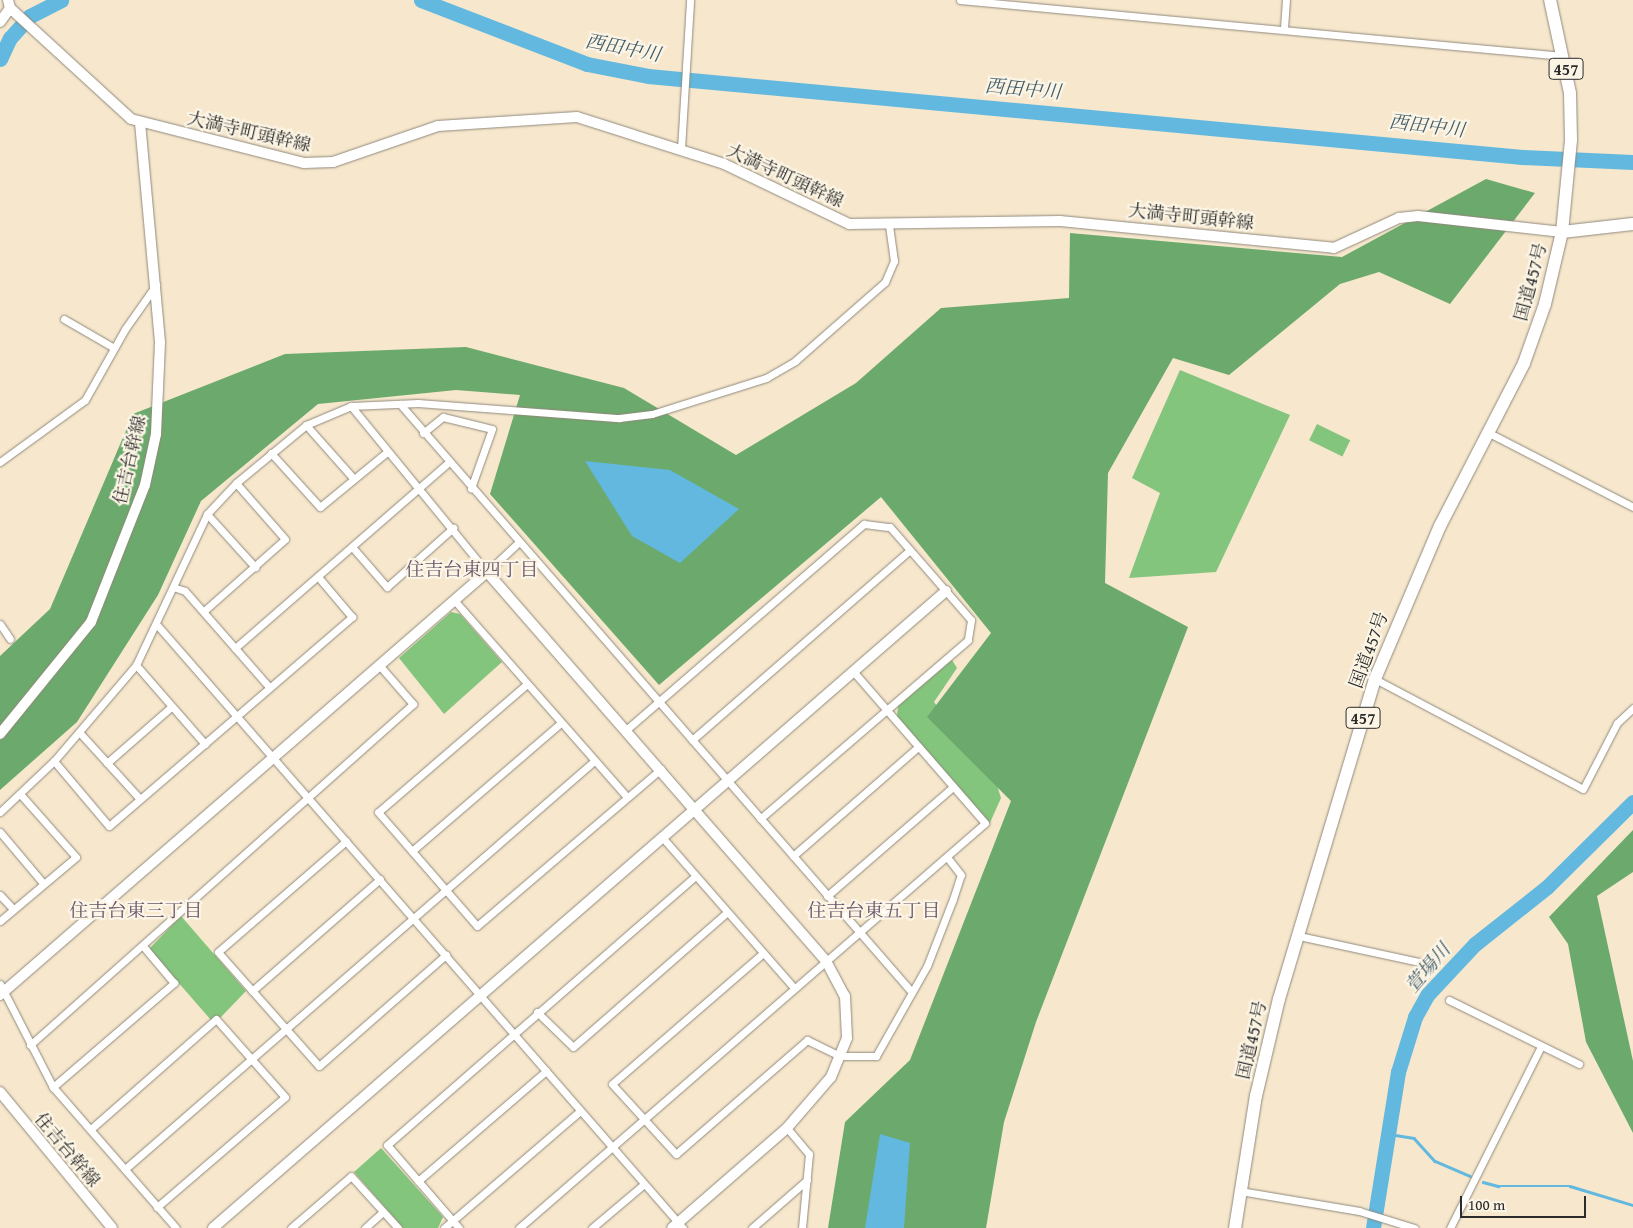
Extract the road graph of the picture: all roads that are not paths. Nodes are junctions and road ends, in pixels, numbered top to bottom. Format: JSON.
{"nodes":[{"id":1,"x":690,"y":0,"type":"edge"},
{"id":2,"x":960,"y":0,"type":"edge"},
{"id":3,"x":1286,"y":0,"type":"edge"},
{"id":4,"x":1550,"y":0,"type":"edge"},
{"id":5,"x":976,"y":1,"type":"edge"},
{"id":6,"x":11,"y":7,"type":"edge"},
{"id":7,"x":0,"y":22,"type":"edge"},
{"id":8,"x":1284,"y":28,"type":"junction"},
{"id":9,"x":1564,"y":56,"type":"junction"},
{"id":10,"x":140,"y":122,"type":"junction"},
{"id":11,"x":681,"y":150,"type":"junction"},
{"id":12,"x":1633,"y":224,"type":"edge"},
{"id":13,"x":889,"y":225,"type":"junction"},
{"id":14,"x":1562,"y":232,"type":"junction"},
{"id":15,"x":158,"y":282,"type":"junction"},
{"id":16,"x":64,"y":319,"type":"dead end"},
{"id":17,"x":114,"y":348,"type":"junction"},
{"id":18,"x":400,"y":404,"type":"junction"},
{"id":19,"x":351,"y":406,"type":"junction"},
{"id":20,"x":306,"y":425,"type":"junction"},
{"id":21,"x":423,"y":433,"type":"junction"},
{"id":22,"x":1489,"y":433,"type":"junction"},
{"id":23,"x":387,"y":452,"type":"junction"},
{"id":24,"x":271,"y":453,"type":"junction"},
{"id":25,"x":0,"y":462,"type":"edge"},
{"id":26,"x":449,"y":462,"type":"junction"},
{"id":27,"x":354,"y":479,"type":"junction"},
{"id":28,"x":236,"y":483,"type":"junction"},
{"id":29,"x":471,"y":488,"type":"junction"},
{"id":30,"x":421,"y":490,"type":"junction"},
{"id":31,"x":1633,"y":507,"type":"edge"},
{"id":32,"x":207,"y":514,"type":"junction"},
{"id":33,"x":453,"y":528,"type":"junction"},
{"id":34,"x":519,"y":542,"type":"junction"},
{"id":35,"x":352,"y":548,"type":"junction"},
{"id":36,"x":910,"y":550,"type":"junction"},
{"id":37,"x":255,"y":567,"type":"junction"},
{"id":38,"x":487,"y":572,"type":"junction"},
{"id":39,"x":319,"y":578,"type":"junction"},
{"id":40,"x":176,"y":588,"type":"junction"},
{"id":41,"x":946,"y":591,"type":"junction"},
{"id":42,"x":454,"y":600,"type":"junction"},
{"id":43,"x":204,"y":611,"type":"junction"},
{"id":44,"x":0,"y":624,"type":"edge"},
{"id":45,"x":158,"y":626,"type":"junction"},
{"id":46,"x":10,"y":639,"type":"dead end"},
{"id":47,"x":235,"y":648,"type":"junction"},
{"id":48,"x":136,"y":664,"type":"junction"},
{"id":49,"x":380,"y":666,"type":"junction"},
{"id":50,"x":853,"y":671,"type":"junction"},
{"id":51,"x":1375,"y":679,"type":"junction"},
{"id":52,"x":527,"y":684,"type":"junction"},
{"id":53,"x":269,"y":687,"type":"junction"},
{"id":54,"x":659,"y":703,"type":"junction"},
{"id":55,"x":172,"y":706,"type":"junction"},
{"id":56,"x":1633,"y":708,"type":"edge"},
{"id":57,"x":887,"y":709,"type":"junction"},
{"id":58,"x":237,"y":716,"type":"junction"},
{"id":59,"x":561,"y":722,"type":"junction"},
{"id":60,"x":626,"y":730,"type":"junction"},
{"id":61,"x":80,"y":733,"type":"junction"},
{"id":62,"x":0,"y":734,"type":"edge"},
{"id":63,"x":692,"y":740,"type":"junction"},
{"id":64,"x":206,"y":744,"type":"junction"},
{"id":65,"x":918,"y":747,"type":"junction"},
{"id":66,"x":274,"y":759,"type":"junction"},
{"id":67,"x":54,"y":761,"type":"junction"},
{"id":68,"x":594,"y":761,"type":"junction"},
{"id":69,"x":107,"y":763,"type":"junction"},
{"id":70,"x":660,"y":769,"type":"junction"},
{"id":71,"x":727,"y":781,"type":"junction"},
{"id":72,"x":953,"y":787,"type":"junction"},
{"id":73,"x":20,"y":794,"type":"junction"},
{"id":74,"x":626,"y":797,"type":"junction"},
{"id":75,"x":309,"y":798,"type":"junction"},
{"id":76,"x":140,"y":799,"type":"junction"},
{"id":77,"x":695,"y":810,"type":"junction"},
{"id":78,"x":0,"y":812,"type":"edge"},
{"id":79,"x":760,"y":819,"type":"junction"},
{"id":80,"x":0,"y":832,"type":"edge"},
{"id":81,"x":662,"y":838,"type":"junction"},
{"id":82,"x":346,"y":841,"type":"junction"},
{"id":83,"x":412,"y":851,"type":"junction"},
{"id":84,"x":792,"y":856,"type":"junction"},
{"id":85,"x":947,"y":857,"type":"junction"},
{"id":86,"x":694,"y":877,"type":"junction"},
{"id":87,"x":380,"y":879,"type":"junction"},
{"id":88,"x":43,"y":883,"type":"junction"},
{"id":89,"x":445,"y":889,"type":"junction"},
{"id":90,"x":0,"y":895,"type":"edge"},
{"id":91,"x":826,"y":896,"type":"junction"},
{"id":92,"x":13,"y":910,"type":"junction"},
{"id":93,"x":726,"y":913,"type":"junction"},
{"id":94,"x":412,"y":916,"type":"junction"},
{"id":95,"x":0,"y":921,"type":"edge"},
{"id":96,"x":859,"y":934,"type":"junction"},
{"id":97,"x":1299,"y":936,"type":"junction"},
{"id":98,"x":143,"y":946,"type":"junction"},
{"id":99,"x":762,"y":954,"type":"junction"},
{"id":100,"x":446,"y":955,"type":"junction"},
{"id":101,"x":826,"y":961,"type":"junction"},
{"id":102,"x":1429,"y":964,"type":"dead end"},
{"id":103,"x":794,"y":988,"type":"junction"},
{"id":104,"x":2,"y":990,"type":"edge"},
{"id":105,"x":910,"y":990,"type":"junction"},
{"id":106,"x":252,"y":991,"type":"junction"},
{"id":107,"x":480,"y":995,"type":"junction"},
{"id":108,"x":1449,"y":1000,"type":"dead end"},
{"id":109,"x":537,"y":1012,"type":"junction"},
{"id":110,"x":286,"y":1028,"type":"junction"},
{"id":111,"x":513,"y":1034,"type":"junction"},
{"id":112,"x":30,"y":1045,"type":"junction"},
{"id":113,"x":1541,"y":1046,"type":"junction"},
{"id":114,"x":840,"y":1056,"type":"junction"},
{"id":115,"x":252,"y":1058,"type":"junction"},
{"id":116,"x":1579,"y":1064,"type":"dead end"},
{"id":117,"x":546,"y":1071,"type":"junction"},
{"id":118,"x":53,"y":1087,"type":"junction"},
{"id":119,"x":0,"y":1092,"type":"edge"},
{"id":120,"x":3,"y":1104,"type":"edge"},
{"id":121,"x":580,"y":1111,"type":"junction"},
{"id":122,"x":644,"y":1120,"type":"junction"},
{"id":123,"x":92,"y":1128,"type":"junction"},
{"id":124,"x":787,"y":1128,"type":"junction"},
{"id":125,"x":612,"y":1148,"type":"junction"},
{"id":126,"x":125,"y":1169,"type":"junction"},
{"id":127,"x":418,"y":1180,"type":"junction"},
{"id":128,"x":807,"y":1180,"type":"junction"},
{"id":129,"x":644,"y":1184,"type":"junction"},
{"id":130,"x":1240,"y":1192,"type":"junction"},
{"id":131,"x":157,"y":1207,"type":"junction"},
{"id":132,"x":383,"y":1212,"type":"junction"},
{"id":133,"x":452,"y":1220,"type":"junction"},
{"id":134,"x":109,"y":1224,"type":"edge"},
{"id":135,"x":678,"y":1226,"type":"edge"},
{"id":136,"x":97,"y":1228,"type":"edge"},
{"id":137,"x":176,"y":1228,"type":"edge"},
{"id":138,"x":214,"y":1228,"type":"edge"},
{"id":139,"x":292,"y":1228,"type":"edge"},
{"id":140,"x":365,"y":1228,"type":"edge"},
{"id":141,"x":398,"y":1228,"type":"edge"},
{"id":142,"x":444,"y":1228,"type":"edge"},
{"id":143,"x":459,"y":1228,"type":"edge"},
{"id":144,"x":519,"y":1228,"type":"edge"},
{"id":145,"x":592,"y":1228,"type":"edge"},
{"id":146,"x":752,"y":1228,"type":"edge"},
{"id":147,"x":802,"y":1228,"type":"edge"},
{"id":148,"x":1235,"y":1228,"type":"edge"},
{"id":149,"x":1414,"y":1228,"type":"edge"},
{"id":150,"x":1450,"y":1228,"type":"edge"}],
"edges":[{"from":1,"to":11,"type":"street"},
{"from":2,"to":5,"type":"street"},
{"from":3,"to":8,"type":"street"},
{"from":4,"to":9,"type":"highway","number":"457"},
{"from":5,"to":8,"type":"street"},
{"from":6,"to":7,"type":"street"},
{"from":6,"to":10,"type":"street","name":"大満寺町頭幹線"},
{"from":8,"to":9,"type":"street"},
{"from":9,"to":14,"type":"highway","number":"457"},
{"from":10,"to":11,"type":"street","name":"大満寺町頭幹線"},
{"from":10,"to":15,"type":"street","name":"住吉台幹線"},
{"from":11,"to":13,"type":"street","name":"大満寺町頭幹線"},
{"from":12,"to":14,"type":"highway","name":"国道457号"},
{"from":13,"to":14,"type":"street","name":"大満寺町頭幹線"},
{"from":13,"to":18,"type":"street"},
{"from":14,"to":22,"type":"highway","name":"国道457号","number":"457"},
{"from":15,"to":17,"type":"street"},
{"from":15,"to":62,"type":"street","name":"住吉台幹線"},
{"from":16,"to":17,"type":"street"},
{"from":17,"to":25,"type":"street"},
{"from":18,"to":19,"type":"street"},
{"from":18,"to":21,"type":"street"},
{"from":19,"to":20,"type":"street"},
{"from":19,"to":23,"type":"street"},
{"from":20,"to":24,"type":"street"},
{"from":20,"to":27,"type":"street"},
{"from":21,"to":26,"type":"street"},
{"from":21,"to":29,"type":"street"},
{"from":22,"to":31,"type":"street"},
{"from":22,"to":51,"type":"highway","name":"国道457号","number":"457"},
{"from":23,"to":27,"type":"street"},
{"from":23,"to":30,"type":"street"},
{"from":24,"to":27,"type":"street"},
{"from":24,"to":28,"type":"street"},
{"from":26,"to":29,"type":"street"},
{"from":26,"to":30,"type":"street"},
{"from":28,"to":32,"type":"street"},
{"from":28,"to":37,"type":"street"},
{"from":29,"to":34,"type":"street"},
{"from":30,"to":33,"type":"street"},
{"from":30,"to":35,"type":"street"},
{"from":32,"to":37,"type":"street"},
{"from":32,"to":40,"type":"street"},
{"from":33,"to":35,"type":"street"},
{"from":33,"to":38,"type":"street"},
{"from":34,"to":38,"type":"street"},
{"from":34,"to":54,"type":"street"},
{"from":35,"to":39,"type":"street"},
{"from":36,"to":41,"type":"street"},
{"from":36,"to":54,"type":"street"},
{"from":36,"to":63,"type":"street"},
{"from":37,"to":43,"type":"street"},
{"from":38,"to":42,"type":"street"},
{"from":38,"to":60,"type":"street"},
{"from":39,"to":47,"type":"street"},
{"from":39,"to":53,"type":"street"},
{"from":40,"to":43,"type":"street"},
{"from":40,"to":45,"type":"street"},
{"from":41,"to":50,"type":"street"},
{"from":41,"to":57,"type":"street"},
{"from":42,"to":49,"type":"street"},
{"from":42,"to":52,"type":"street"},
{"from":43,"to":47,"type":"street"},
{"from":44,"to":46,"type":"street"},
{"from":45,"to":48,"type":"street"},
{"from":45,"to":58,"type":"street"},
{"from":47,"to":53,"type":"street"},
{"from":48,"to":55,"type":"street"},
{"from":48,"to":61,"type":"street"},
{"from":49,"to":66,"type":"street"},
{"from":49,"to":75,"type":"street"},
{"from":50,"to":57,"type":"street"},
{"from":50,"to":71,"type":"street"},
{"from":51,"to":56,"type":"street"},
{"from":51,"to":97,"type":"highway","name":"国道457号","number":"457"},
{"from":52,"to":59,"type":"street"},
{"from":52,"to":83,"type":"street"},
{"from":53,"to":58,"type":"street"},
{"from":54,"to":60,"type":"street"},
{"from":54,"to":63,"type":"street"},
{"from":55,"to":64,"type":"street"},
{"from":55,"to":69,"type":"street"},
{"from":57,"to":65,"type":"street"},
{"from":57,"to":79,"type":"street"},
{"from":58,"to":64,"type":"street"},
{"from":58,"to":66,"type":"street"},
{"from":59,"to":68,"type":"street"},
{"from":59,"to":83,"type":"street"},
{"from":60,"to":70,"type":"street"},
{"from":61,"to":67,"type":"street"},
{"from":61,"to":69,"type":"street"},
{"from":63,"to":71,"type":"street"},
{"from":64,"to":76,"type":"street"},
{"from":65,"to":72,"type":"street"},
{"from":65,"to":84,"type":"street"},
{"from":66,"to":75,"type":"street"},
{"from":66,"to":104,"type":"street"},
{"from":67,"to":73,"type":"street"},
{"from":67,"to":76,"type":"street"},
{"from":68,"to":74,"type":"street"},
{"from":68,"to":89,"type":"street"},
{"from":69,"to":76,"type":"street"},
{"from":70,"to":74,"type":"street"},
{"from":70,"to":77,"type":"street"},
{"from":71,"to":77,"type":"street"},
{"from":71,"to":79,"type":"street"},
{"from":72,"to":85,"type":"street"},
{"from":72,"to":91,"type":"street"},
{"from":73,"to":78,"type":"street"},
{"from":73,"to":88,"type":"street"},
{"from":74,"to":89,"type":"street"},
{"from":75,"to":82,"type":"street"},
{"from":75,"to":98,"type":"street"},
{"from":77,"to":81,"type":"street"},
{"from":77,"to":101,"type":"street"},
{"from":79,"to":84,"type":"street"},
{"from":80,"to":88,"type":"street"},
{"from":81,"to":86,"type":"street"},
{"from":81,"to":107,"type":"street"},
{"from":82,"to":87,"type":"street"},
{"from":82,"to":106,"type":"street"},
{"from":83,"to":89,"type":"street"},
{"from":84,"to":91,"type":"street"},
{"from":85,"to":96,"type":"street"},
{"from":85,"to":105,"type":"street"},
{"from":86,"to":93,"type":"street"},
{"from":86,"to":109,"type":"street"},
{"from":87,"to":94,"type":"street"},
{"from":87,"to":106,"type":"street"},
{"from":88,"to":92,"type":"street"},
{"from":89,"to":94,"type":"street"},
{"from":90,"to":92,"type":"street"},
{"from":91,"to":96,"type":"street"},
{"from":92,"to":95,"type":"street"},
{"from":93,"to":99,"type":"street"},
{"from":93,"to":109,"type":"street"},
{"from":94,"to":100,"type":"street"},
{"from":94,"to":110,"type":"street"},
{"from":96,"to":101,"type":"street"},
{"from":96,"to":105,"type":"street"},
{"from":97,"to":102,"type":"street"},
{"from":97,"to":130,"type":"highway","name":"国道457号","number":"457"},
{"from":98,"to":112,"type":"street"},
{"from":98,"to":118,"type":"street"},
{"from":99,"to":103,"type":"street"},
{"from":99,"to":122,"type":"street"},
{"from":100,"to":107,"type":"street"},
{"from":100,"to":110,"type":"street"},
{"from":101,"to":103,"type":"street"},
{"from":101,"to":114,"type":"street"},
{"from":103,"to":122,"type":"street"},
{"from":104,"to":112,"type":"street"},
{"from":105,"to":114,"type":"street"},
{"from":106,"to":110,"type":"street"},
{"from":107,"to":111,"type":"street"},
{"from":107,"to":138,"type":"street"},
{"from":108,"to":113,"type":"street"},
{"from":109,"to":111,"type":"street"},
{"from":110,"to":115,"type":"street"},
{"from":111,"to":117,"type":"street"},
{"from":111,"to":127,"type":"street"},
{"from":112,"to":118,"type":"street"},
{"from":113,"to":116,"type":"street"},
{"from":113,"to":150,"type":"street"},
{"from":114,"to":122,"type":"street"},
{"from":114,"to":124,"type":"street"},
{"from":115,"to":123,"type":"street"},
{"from":115,"to":126,"type":"street"},
{"from":115,"to":131,"type":"street"},
{"from":117,"to":121,"type":"street"},
{"from":117,"to":127,"type":"street"},
{"from":118,"to":123,"type":"street"},
{"from":119,"to":120,"type":"street","name":"住吉台幹線"},
{"from":120,"to":134,"type":"street","name":"住吉台幹線"},
{"from":121,"to":125,"type":"street"},
{"from":121,"to":133,"type":"street"},
{"from":122,"to":125,"type":"street"},
{"from":123,"to":126,"type":"street"},
{"from":124,"to":128,"type":"street"},
{"from":124,"to":135,"type":"street"},
{"from":125,"to":129,"type":"street"},
{"from":125,"to":144,"type":"street"},
{"from":126,"to":131,"type":"street"},
{"from":127,"to":133,"type":"street"},
{"from":128,"to":146,"type":"street"},
{"from":128,"to":147,"type":"street"},
{"from":129,"to":135,"type":"street"},
{"from":129,"to":145,"type":"street"},
{"from":130,"to":148,"type":"highway","name":"国道457号","number":"457"},
{"from":130,"to":149,"type":"street"},
{"from":131,"to":137,"type":"street"},
{"from":132,"to":139,"type":"street"},
{"from":132,"to":140,"type":"street"},
{"from":132,"to":141,"type":"street"},
{"from":133,"to":142,"type":"street"},
{"from":133,"to":143,"type":"street"},
{"from":134,"to":136,"type":"street"}]}
